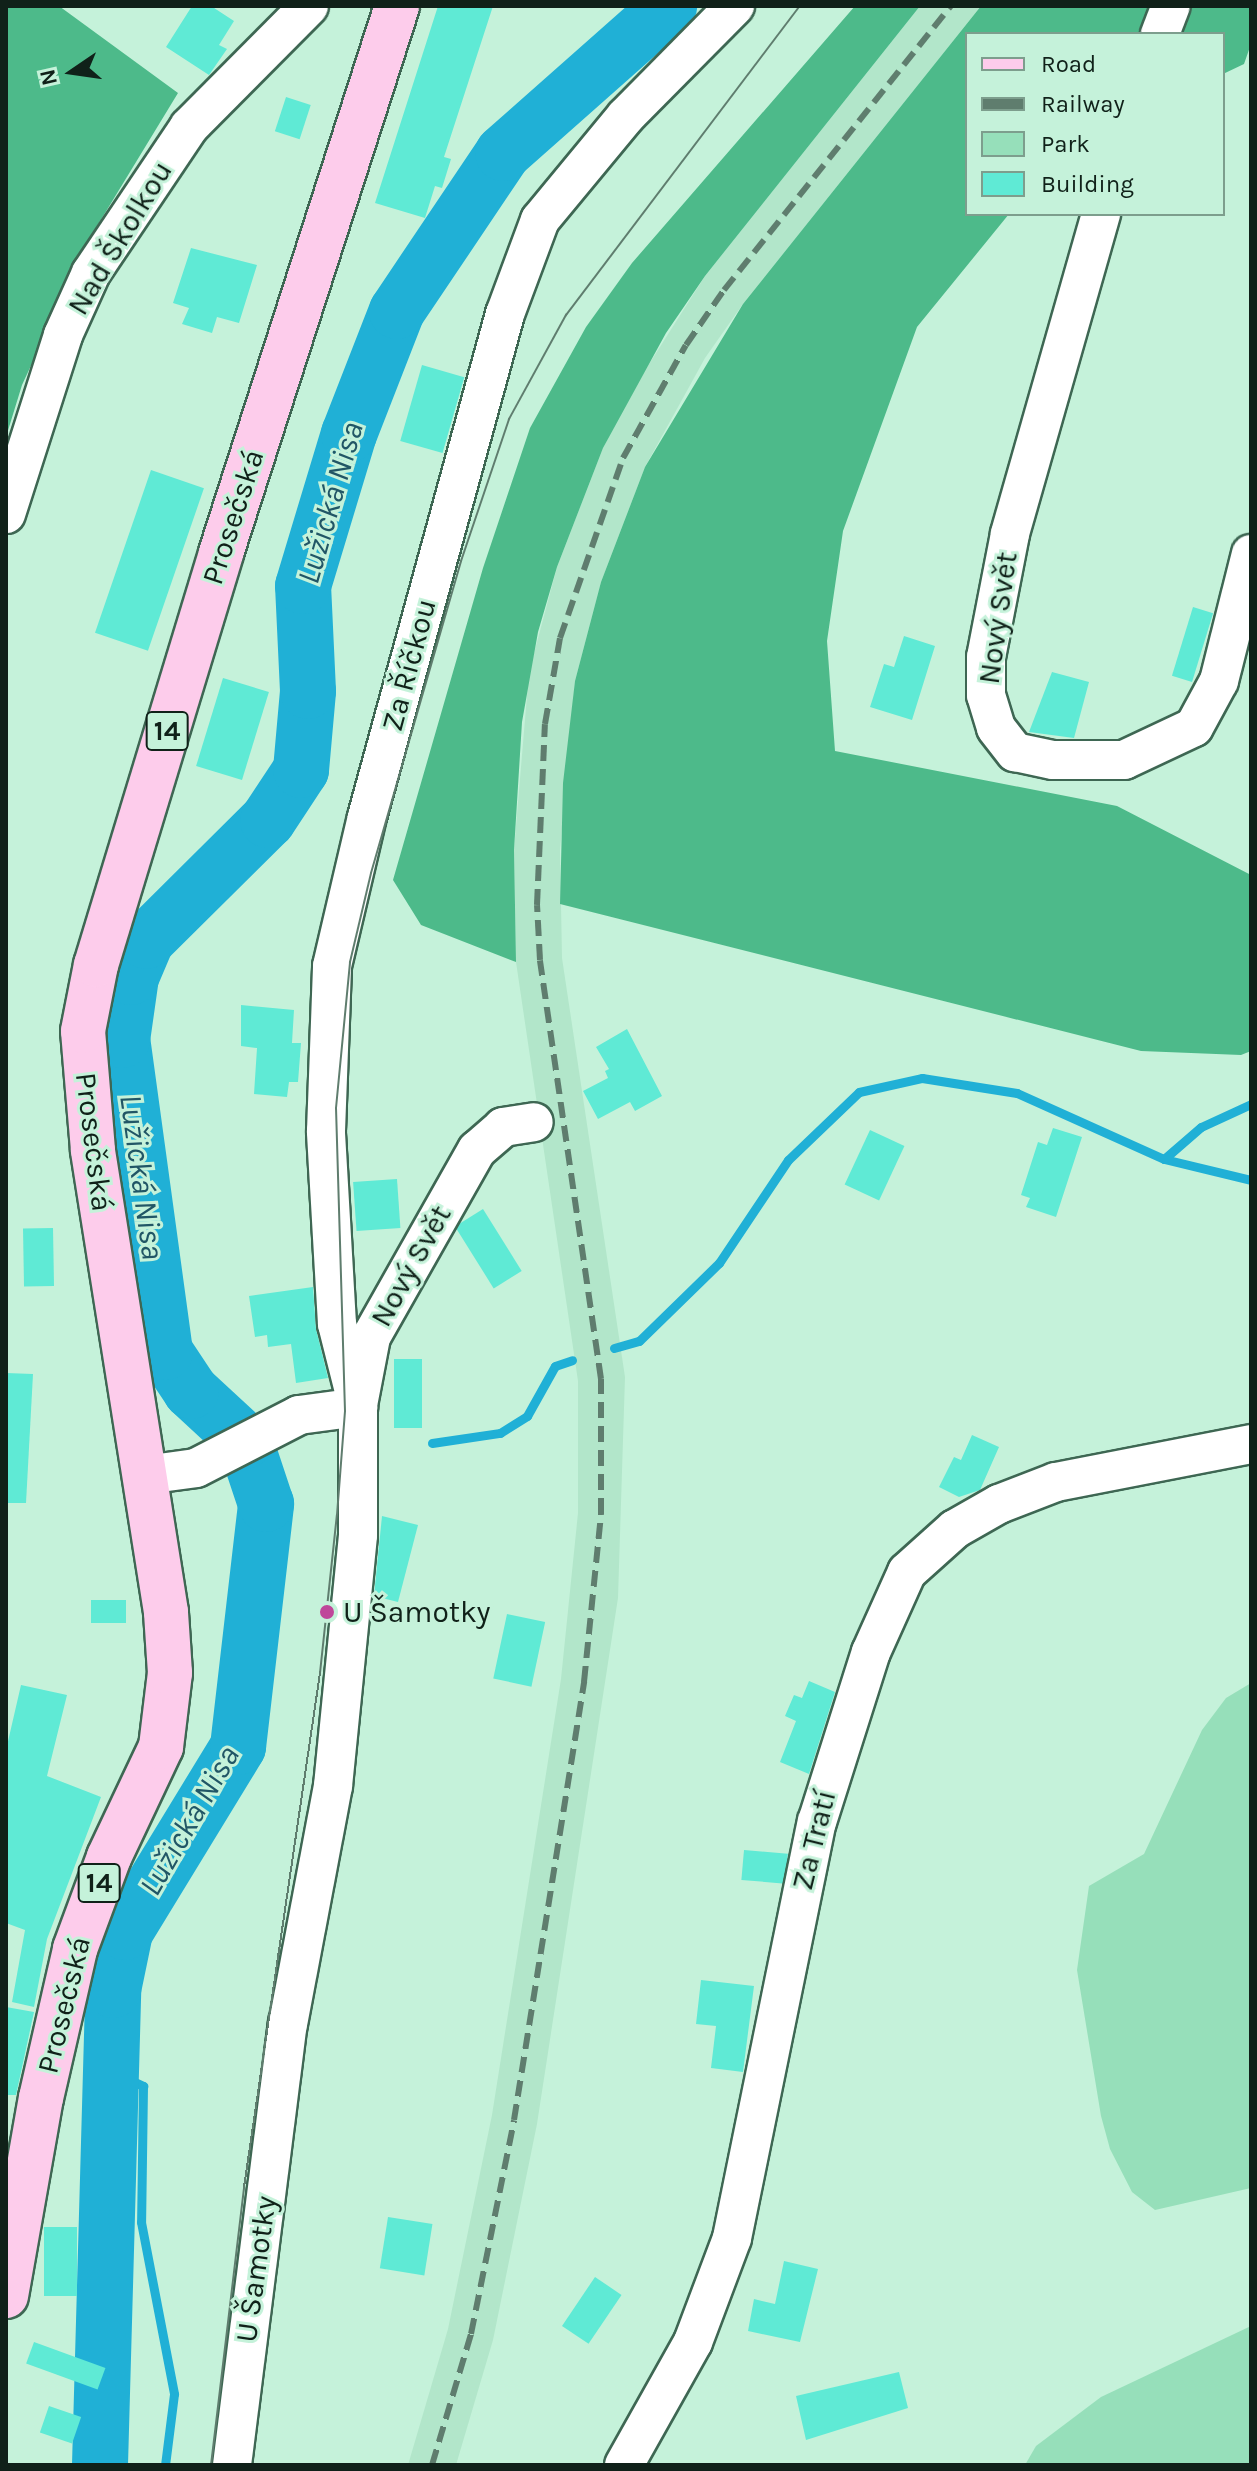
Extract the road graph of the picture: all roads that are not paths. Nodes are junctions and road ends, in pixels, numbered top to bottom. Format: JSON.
{"nodes":[{"id":1,"x":309,"y":6,"type":"edge"},
{"id":2,"x":397,"y":6,"type":"edge"},
{"id":3,"x":735,"y":6,"type":"edge"},
{"id":4,"x":1171,"y":6,"type":"edge"},
{"id":5,"x":1161,"y":32,"type":"edge"},
{"id":6,"x":1100,"y":216,"type":"edge"},
{"id":7,"x":6,"y":514,"type":"edge"},
{"id":8,"x":1251,"y":554,"type":"edge"},
{"id":9,"x":534,"y":1122,"type":"dead end"},
{"id":10,"x":358,"y":1407,"type":"junction"},
{"id":11,"x":1251,"y":1444,"type":"edge"},
{"id":12,"x":145,"y":1475,"type":"junction"},
{"id":13,"x":6,"y":2296,"type":"edge"},
{"id":14,"x":232,"y":2465,"type":"edge"},
{"id":15,"x":624,"y":2465,"type":"edge"}],
"edges":[{"from":1,"to":7,"type":"street","name":"Nad Školkou"},
{"from":2,"to":12,"type":"main road","name":"Prosečská","number":"14"},
{"from":3,"to":10,"type":"street","name":"Za Říčkou"},
{"from":4,"to":5,"type":"street"},
{"from":6,"to":8,"type":"street","name":"Nový Svět"},
{"from":9,"to":10,"type":"street","name":"Nový Svět"},
{"from":10,"to":12,"type":"street"},
{"from":10,"to":14,"type":"street","name":"U Šamotky"},
{"from":11,"to":15,"type":"street","name":"Za Tratí"},
{"from":12,"to":13,"type":"main road","name":"Prosečská","number":"14"}]}
